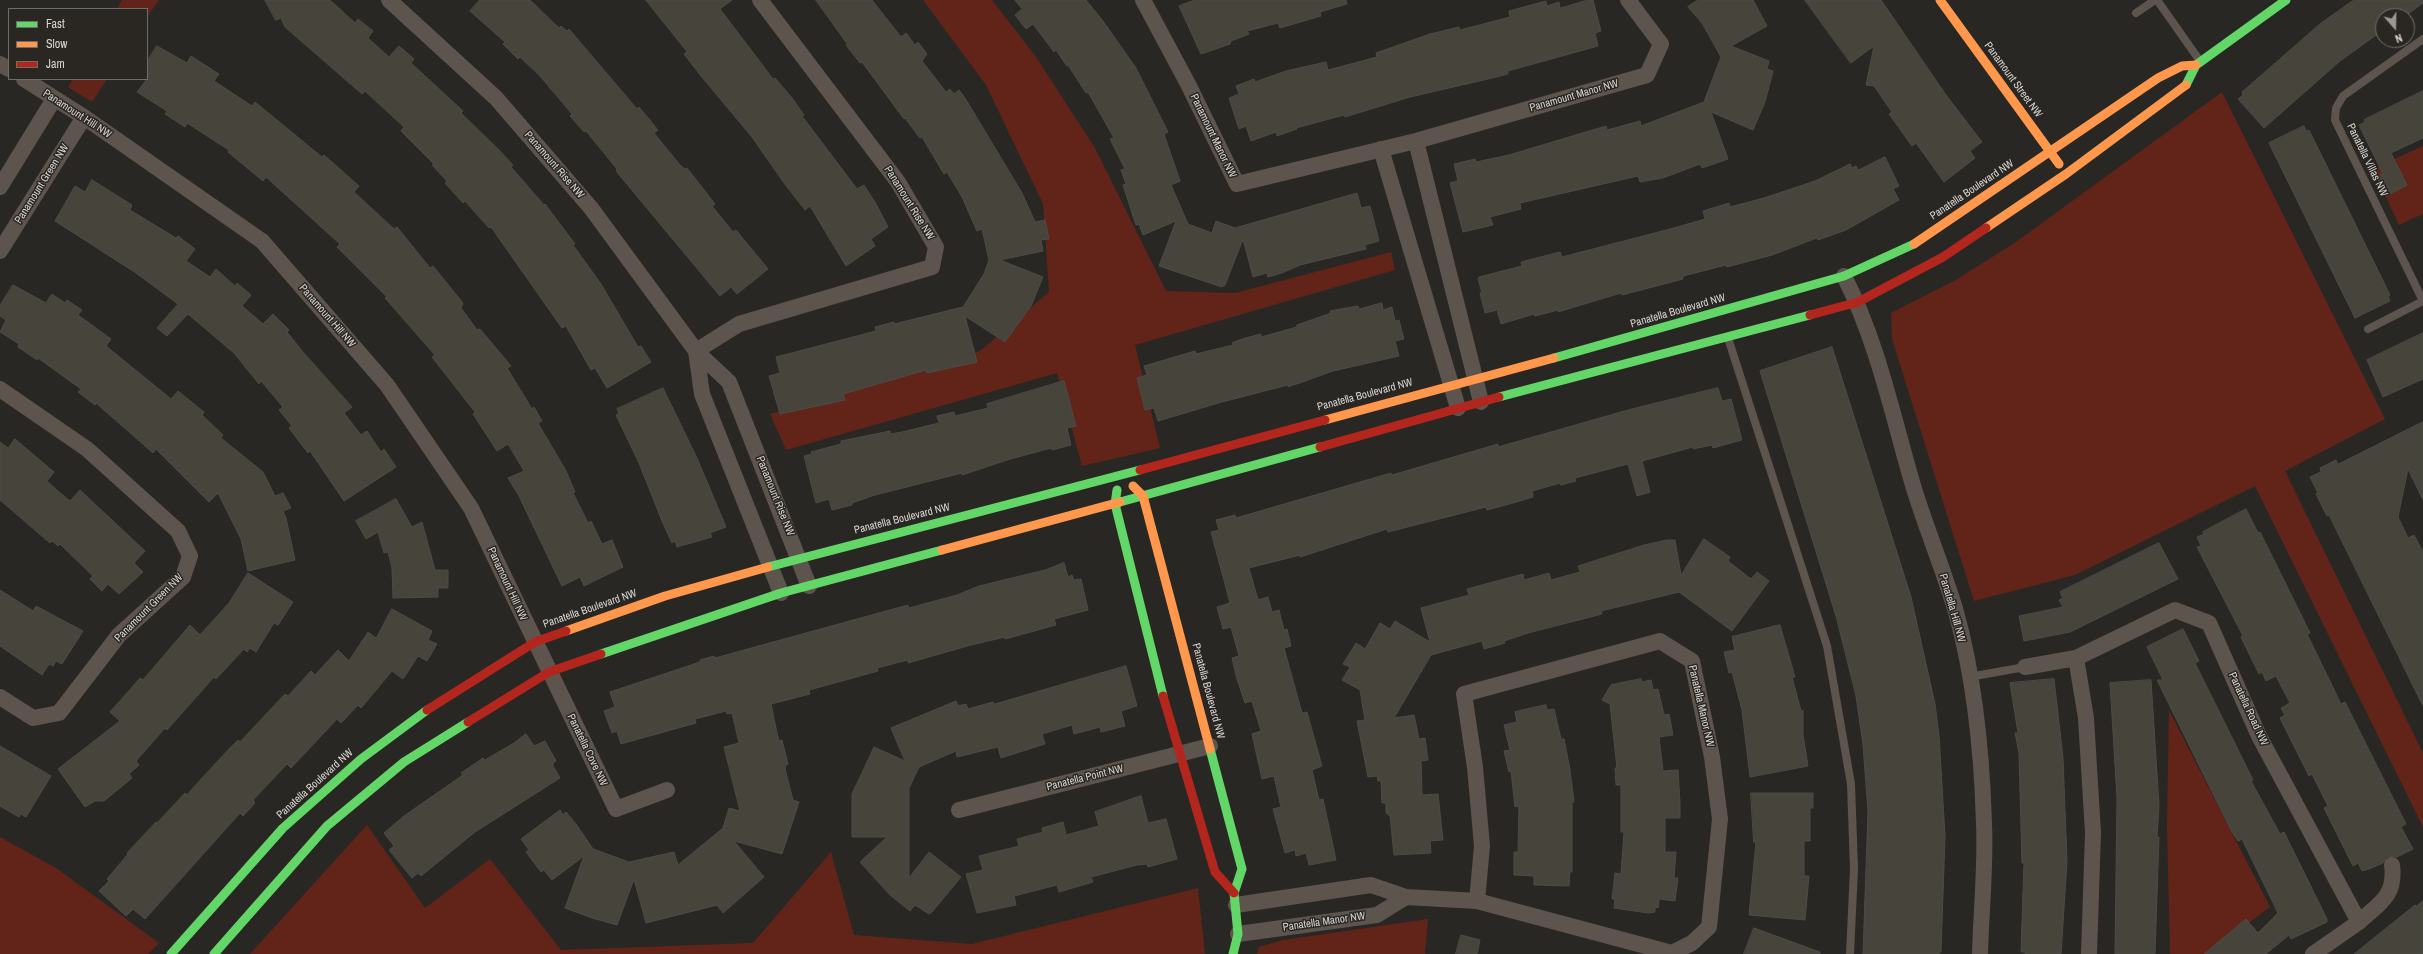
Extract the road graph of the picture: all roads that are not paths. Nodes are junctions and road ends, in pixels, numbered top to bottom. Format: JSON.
{"nodes":[{"id":1,"x":389,"y":0,"type":"edge"},
{"id":2,"x":760,"y":0,"type":"edge"},
{"id":3,"x":1143,"y":0,"type":"edge"},
{"id":4,"x":1628,"y":0,"type":"edge"},
{"id":5,"x":1940,"y":0,"type":"edge"},
{"id":6,"x":2156,"y":0,"type":"edge"},
{"id":7,"x":2286,"y":0,"type":"edge"},
{"id":8,"x":2136,"y":12,"type":"dead end"},
{"id":9,"x":2423,"y":39,"type":"edge"},
{"id":10,"x":2198,"y":63,"type":"junction"},
{"id":11,"x":26,"y":80,"type":"edge"},
{"id":12,"x":54,"y":99,"type":"junction"},
{"id":13,"x":84,"y":117,"type":"junction"},
{"id":14,"x":1416,"y":141,"type":"junction"},
{"id":15,"x":1381,"y":149,"type":"junction"},
{"id":16,"x":2050,"y":152,"type":"junction"},
{"id":17,"x":2066,"y":174,"type":"junction"},
{"id":18,"x":0,"y":187,"type":"edge"},
{"id":19,"x":0,"y":251,"type":"edge"},
{"id":20,"x":1844,"y":276,"type":"junction"},
{"id":21,"x":2423,"y":301,"type":"edge"},
{"id":22,"x":1858,"y":302,"type":"junction"},
{"id":23,"x":2368,"y":329,"type":"dead end"},
{"id":24,"x":1728,"y":337,"type":"junction"},
{"id":25,"x":696,"y":352,"type":"junction"},
{"id":26,"x":1474,"y":378,"type":"junction"},
{"id":27,"x":1450,"y":384,"type":"junction"},
{"id":28,"x":0,"y":389,"type":"edge"},
{"id":29,"x":1480,"y":402,"type":"junction"},
{"id":30,"x":1458,"y":408,"type":"junction"},
{"id":31,"x":1120,"y":475,"type":"junction"},
{"id":32,"x":1143,"y":496,"type":"junction"},
{"id":33,"x":1115,"y":504,"type":"junction"},
{"id":34,"x":800,"y":558,"type":"junction"},
{"id":35,"x":770,"y":566,"type":"junction"},
{"id":36,"x":809,"y":586,"type":"junction"},
{"id":37,"x":782,"y":593,"type":"junction"},
{"id":38,"x":535,"y":642,"type":"junction"},
{"id":39,"x":2076,"y":658,"type":"junction"},
{"id":40,"x":2025,"y":667,"type":"joint"},
{"id":41,"x":549,"y":672,"type":"junction"},
{"id":42,"x":1969,"y":677,"type":"junction"},
{"id":43,"x":0,"y":697,"type":"edge"},
{"id":44,"x":1210,"y":746,"type":"junction"},
{"id":45,"x":1181,"y":754,"type":"junction"},
{"id":46,"x":667,"y":790,"type":"dead end"},
{"id":47,"x":959,"y":810,"type":"dead end"},
{"id":48,"x":2392,"y":866,"type":"dead end"},
{"id":49,"x":1406,"y":897,"type":"junction"},
{"id":50,"x":1235,"y":899,"type":"junction"},
{"id":51,"x":1477,"y":901,"type":"junction"},
{"id":52,"x":2359,"y":922,"type":"junction"},
{"id":53,"x":1238,"y":934,"type":"junction"},
{"id":54,"x":171,"y":954,"type":"edge"},
{"id":55,"x":214,"y":954,"type":"edge"},
{"id":56,"x":1233,"y":954,"type":"edge"},
{"id":57,"x":1850,"y":954,"type":"edge"},
{"id":58,"x":1980,"y":954,"type":"edge"},
{"id":59,"x":2089,"y":954,"type":"edge"},
{"id":60,"x":2313,"y":954,"type":"edge"}],
"edges":[{"from":1,"to":25,"type":"street","name":"Panamount Rise NW"},
{"from":2,"to":25,"type":"street","name":"Panamount Rise NW"},
{"from":3,"to":15,"type":"street","name":"Panamount Manor NW"},
{"from":4,"to":14,"type":"street","name":"Panamount Manor NW"},
{"from":5,"to":16,"type":"street","name":"Panamount Street NW"},
{"from":6,"to":8,"type":"lane"},
{"from":6,"to":10,"type":"lane"},
{"from":7,"to":10,"type":"street","name":"Panatella Boulevard NW"},
{"from":9,"to":21,"type":"lane","name":"Panatella Villas NW"},
{"from":10,"to":16,"type":"street","name":"Panatella Boulevard NW"},
{"from":10,"to":17,"type":"street","name":"Panatella Boulevard NW"},
{"from":11,"to":12,"type":"street","name":"Panamount Hill NW"},
{"from":12,"to":13,"type":"street","name":"Panamount Hill NW"},
{"from":12,"to":18,"type":"street"},
{"from":13,"to":19,"type":"street","name":"Panamount Green NW"},
{"from":13,"to":38,"type":"street","name":"Panamount Hill NW"},
{"from":14,"to":15,"type":"street","name":"Panamount Manor NW"},
{"from":14,"to":26,"type":"street"},
{"from":15,"to":27,"type":"street"},
{"from":16,"to":17,"type":"street","name":"Panamount Street NW"},
{"from":16,"to":20,"type":"street","name":"Panatella Boulevard NW"},
{"from":17,"to":22,"type":"street","name":"Panatella Boulevard NW"},
{"from":20,"to":22,"type":"street","name":"Panatella Hill NW"},
{"from":20,"to":26,"type":"street","name":"Panatella Boulevard NW"},
{"from":21,"to":23,"type":"lane","name":"Panatella Villas NW"},
{"from":22,"to":24,"type":"street","name":"Panatella Boulevard NW"},
{"from":22,"to":42,"type":"street","name":"Panatella Hill NW"},
{"from":24,"to":29,"type":"street","name":"Panatella Boulevard NW"},
{"from":24,"to":57,"type":"lane"},
{"from":25,"to":34,"type":"street","name":"Panamount Rise NW"},
{"from":25,"to":35,"type":"street","name":"Panamount Rise NW"},
{"from":26,"to":27,"type":"street","name":"Panatella Boulevard NW"},
{"from":26,"to":29,"type":"street"},
{"from":27,"to":30,"type":"street"},
{"from":27,"to":31,"type":"street","name":"Panatella Boulevard NW"},
{"from":28,"to":43,"type":"street","name":"Panamount Green NW"},
{"from":29,"to":30,"type":"street","name":"Panatella Boulevard NW"},
{"from":30,"to":32,"type":"street","name":"Panatella Boulevard NW"},
{"from":31,"to":32,"type":"street"},
{"from":31,"to":33,"type":"street"},
{"from":31,"to":34,"type":"street","name":"Panatella Boulevard NW"},
{"from":32,"to":33,"type":"street","name":"Panatella Boulevard NW"},
{"from":32,"to":44,"type":"street","name":"Panatella Boulevard NW"},
{"from":33,"to":36,"type":"street","name":"Panatella Boulevard NW"},
{"from":33,"to":45,"type":"street"},
{"from":34,"to":35,"type":"street","name":"Panatella Boulevard NW"},
{"from":34,"to":36,"type":"street","name":"Panamount Rise NW"},
{"from":35,"to":37,"type":"street","name":"Panamount Rise NW"},
{"from":35,"to":38,"type":"street","name":"Panatella Boulevard NW"},
{"from":36,"to":37,"type":"street","name":"Panatella Boulevard NW"},
{"from":37,"to":41,"type":"street","name":"Panatella Boulevard NW"},
{"from":38,"to":41,"type":"street","name":"Panatella Cove NW"},
{"from":38,"to":54,"type":"street","name":"Panatella Boulevard NW"},
{"from":39,"to":40,"type":"street","name":"Panatella Road NW"},
{"from":39,"to":52,"type":"street","name":"Panatella Road NW"},
{"from":39,"to":59,"type":"street"},
{"from":40,"to":42,"type":"lane","name":"Panatella Road NW"},
{"from":41,"to":46,"type":"street","name":"Panatella Cove NW"},
{"from":41,"to":55,"type":"street","name":"Panatella Boulevard NW"},
{"from":42,"to":58,"type":"street","name":"Panatella Hill NW"},
{"from":44,"to":45,"type":"street","name":"Panatella Point NW"},
{"from":44,"to":50,"type":"street","name":"Panatella Boulevard NW"},
{"from":45,"to":47,"type":"street","name":"Panatella Point NW"},
{"from":45,"to":50,"type":"street"},
{"from":48,"to":52,"type":"street"},
{"from":49,"to":50,"type":"street","name":"Panatella Manor NW"},
{"from":49,"to":51,"type":"street","name":"Panatella Manor NW"},
{"from":49,"to":53,"type":"street","name":"Panatella Manor NW"},
{"from":50,"to":53,"type":"street","name":"Panatella Boulevard NW"},
{"from":51,"to":51,"type":"street","name":"Panatella Manor NW"},
{"from":52,"to":60,"type":"street"},
{"from":53,"to":56,"type":"street","name":"Panatella Boulevard NW"}]}
